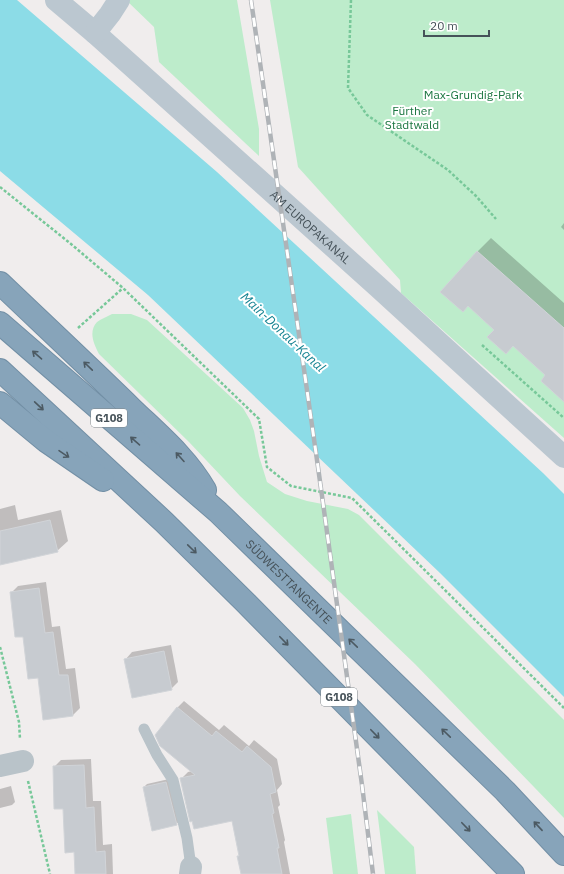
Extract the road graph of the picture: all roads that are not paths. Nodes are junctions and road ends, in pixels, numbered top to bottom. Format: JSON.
{"nodes":[{"id":1,"x":56,"y":0,"type":"edge"},
{"id":2,"x":120,"y":0,"type":"edge"},
{"id":3,"x":95,"y":33,"type":"junction"},
{"id":4,"x":0,"y":283,"type":"edge"},
{"id":5,"x":0,"y":323,"type":"edge"},
{"id":6,"x":0,"y":370,"type":"edge"},
{"id":7,"x":0,"y":403,"type":"edge"},
{"id":8,"x":564,"y":457,"type":"edge"},
{"id":9,"x":218,"y":512,"type":"junction"},
{"id":10,"x":164,"y":522,"type":"junction"},
{"id":11,"x":144,"y":729,"type":"dead end"},
{"id":12,"x":23,"y":761,"type":"road end"},
{"id":13,"x":0,"y":766,"type":"edge"},
{"id":14,"x":564,"y":854,"type":"edge"},
{"id":15,"x":190,"y":870,"type":"edge"},
{"id":16,"x":513,"y":874,"type":"edge"}],
"edges":[{"from":1,"to":3,"type":"main road","name":"AM EUROPAKANAL"},
{"from":2,"to":3,"type":"main road"},
{"from":3,"to":8,"type":"main road","name":"AM EUROPAKANAL"},
{"from":9,"to":4,"type":"highway","one_way":true},
{"from":9,"to":5,"type":"highway","name":"SÜDWESTTANGENTE","number":"G108","one_way":true},
{"from":6,"to":10,"type":"highway","number":"G108","one_way":true},
{"from":7,"to":10,"type":"highway","one_way":true},
{"from":14,"to":9,"type":"highway","name":"SÜDWESTTANGENTE","number":"G108","one_way":true},
{"from":10,"to":16,"type":"highway","number":"G108","one_way":true},
{"from":11,"to":15,"type":"lane"},
{"from":12,"to":13,"type":"street"}]}
